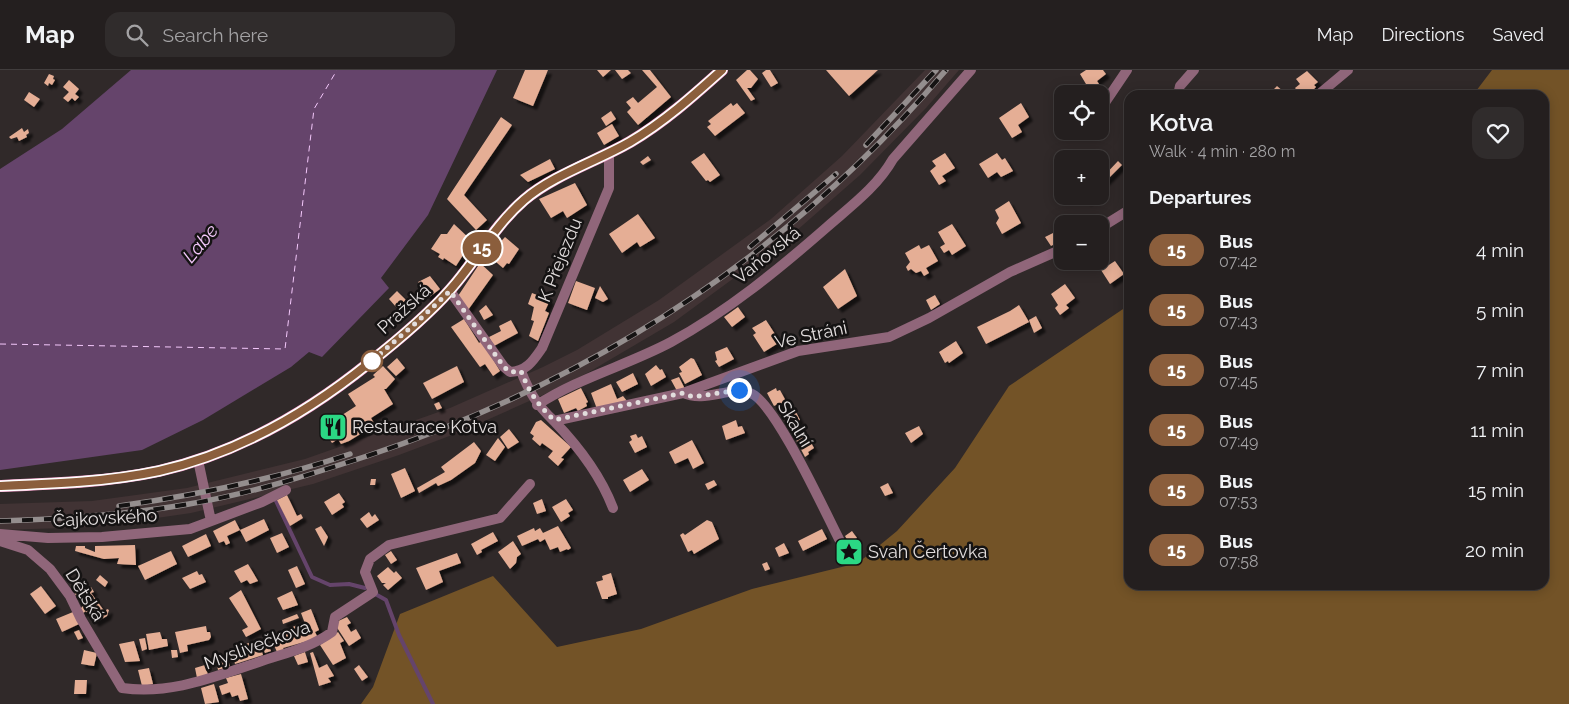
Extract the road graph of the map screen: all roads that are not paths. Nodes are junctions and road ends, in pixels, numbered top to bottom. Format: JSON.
{"nodes":[{"id":1,"x":722,"y":70,"type":"edge"},
{"id":2,"x":971,"y":70,"type":"edge"},
{"id":3,"x":1128,"y":70,"type":"edge"},
{"id":4,"x":1194,"y":70,"type":"edge"},
{"id":5,"x":1348,"y":70,"type":"edge"},
{"id":6,"x":1179,"y":90,"type":"edge"},
{"id":7,"x":1324,"y":90,"type":"edge"},
{"id":8,"x":1109,"y":97,"type":"edge"},
{"id":9,"x":610,"y":153,"type":"junction"},
{"id":10,"x":1124,"y":213,"type":"edge"},
{"id":11,"x":1109,"y":222,"type":"edge"},
{"id":12,"x":1054,"y":253,"type":"edge"},
{"id":13,"x":450,"y":291,"type":"junction"},
{"id":14,"x":521,"y":371,"type":"junction"},
{"id":15,"x":683,"y":393,"type":"junction"},
{"id":16,"x":538,"y":405,"type":"junction"},
{"id":17,"x":554,"y":420,"type":"junction"},
{"id":18,"x":198,"y":460,"type":"junction"},
{"id":19,"x":530,"y":484,"type":"dead end"},
{"id":20,"x":0,"y":486,"type":"edge"},
{"id":21,"x":286,"y":490,"type":"dead end"},
{"id":22,"x":613,"y":508,"type":"dead end"},
{"id":23,"x":211,"y":521,"type":"junction"},
{"id":24,"x":0,"y":534,"type":"edge"},
{"id":25,"x":839,"y":539,"type":"dead end"},
{"id":26,"x":0,"y":541,"type":"edge"},
{"id":27,"x":122,"y":688,"type":"joint"}],
"edges":[{"from":1,"to":9,"type":"main road","name":"Pražská"},
{"from":2,"to":16,"type":"street","name":"Vaňovská"},
{"from":3,"to":8,"type":"street"},
{"from":4,"to":6,"type":"street"},
{"from":5,"to":7,"type":"street"},
{"from":9,"to":13,"type":"main road","name":"Pražská"},
{"from":9,"to":14,"type":"street","name":"K Přejezdu"},
{"from":10,"to":11,"type":"street"},
{"from":12,"to":15,"type":"street","name":"Ve Stráni"},
{"from":13,"to":14,"type":"street"},
{"from":13,"to":18,"type":"main road","name":"Pražská"},
{"from":14,"to":16,"type":"street"},
{"from":15,"to":17,"type":"street","name":"Ve Stráni"},
{"from":15,"to":25,"type":"street","name":"Skalní"},
{"from":16,"to":17,"type":"street"},
{"from":17,"to":22,"type":"street"},
{"from":18,"to":20,"type":"main road","name":"Pražská"},
{"from":18,"to":23,"type":"street"},
{"from":19,"to":27,"type":"street","name":"Myslivečkova"},
{"from":21,"to":23,"type":"street","name":"Čajkovského"},
{"from":23,"to":24,"type":"street","name":"Čajkovského"},
{"from":26,"to":27,"type":"street","name":"Dětská"}]}
